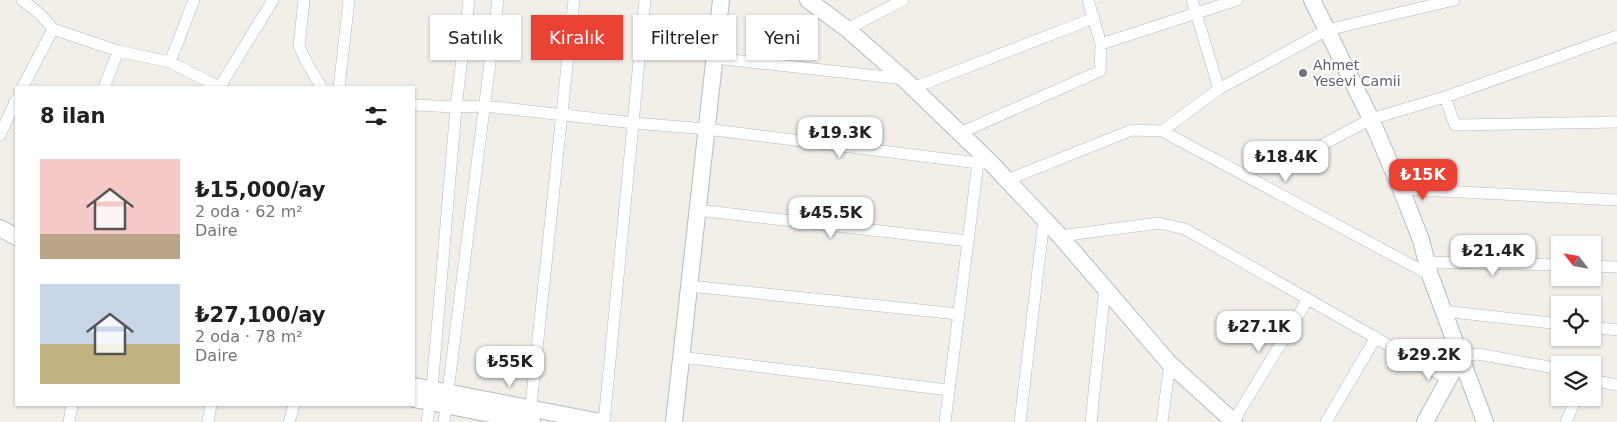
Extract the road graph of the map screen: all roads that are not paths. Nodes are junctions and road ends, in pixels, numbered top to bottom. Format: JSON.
{"nodes":[{"id":1,"x":22,"y":0,"type":"edge"},
{"id":2,"x":194,"y":0,"type":"edge"},
{"id":3,"x":273,"y":0,"type":"edge"},
{"id":4,"x":304,"y":0,"type":"edge"},
{"id":5,"x":349,"y":0,"type":"edge"},
{"id":6,"x":469,"y":0,"type":"edge"},
{"id":7,"x":498,"y":0,"type":"edge"},
{"id":8,"x":574,"y":0,"type":"edge"},
{"id":9,"x":645,"y":0,"type":"edge"},
{"id":10,"x":721,"y":0,"type":"edge"},
{"id":11,"x":808,"y":0,"type":"edge"},
{"id":12,"x":903,"y":0,"type":"edge"},
{"id":13,"x":1088,"y":0,"type":"edge"},
{"id":14,"x":1192,"y":0,"type":"edge"},
{"id":15,"x":1237,"y":0,"type":"edge"},
{"id":16,"x":1312,"y":0,"type":"edge"},
{"id":17,"x":1454,"y":0,"type":"edge"},
{"id":18,"x":1196,"y":14,"type":"junction"},
{"id":19,"x":719,"y":15,"type":"edge"},
{"id":20,"x":1094,"y":18,"type":"junction"},
{"id":21,"x":53,"y":29,"type":"junction"},
{"id":22,"x":847,"y":29,"type":"junction"},
{"id":23,"x":1327,"y":30,"type":"junction"},
{"id":24,"x":1617,"y":36,"type":"edge"},
{"id":25,"x":1101,"y":44,"type":"junction"},
{"id":26,"x":118,"y":51,"type":"junction"},
{"id":27,"x":714,"y":60,"type":"edge"},
{"id":28,"x":729,"y":60,"type":"edge"},
{"id":29,"x":170,"y":62,"type":"junction"},
{"id":30,"x":908,"y":84,"type":"junction"},
{"id":31,"x":23,"y":86,"type":"edge"},
{"id":32,"x":105,"y":86,"type":"edge"},
{"id":33,"x":218,"y":86,"type":"edge"},
{"id":34,"x":221,"y":86,"type":"edge"},
{"id":35,"x":321,"y":86,"type":"edge"},
{"id":36,"x":339,"y":86,"type":"edge"},
{"id":37,"x":1219,"y":89,"type":"junction"},
{"id":38,"x":1445,"y":97,"type":"junction"},
{"id":39,"x":15,"y":102,"type":"edge"},
{"id":40,"x":415,"y":105,"type":"edge"},
{"id":41,"x":485,"y":106,"type":"junction"},
{"id":42,"x":456,"y":107,"type":"junction"},
{"id":43,"x":561,"y":115,"type":"junction"},
{"id":44,"x":1371,"y":119,"type":"junction"},
{"id":45,"x":1617,"y":122,"type":"edge"},
{"id":46,"x":634,"y":123,"type":"junction"},
{"id":47,"x":706,"y":129,"type":"junction"},
{"id":48,"x":1162,"y":131,"type":"junction"},
{"id":49,"x":960,"y":133,"type":"junction"},
{"id":50,"x":0,"y":135,"type":"edge"},
{"id":51,"x":1305,"y":154,"type":"dead end"},
{"id":52,"x":984,"y":163,"type":"junction"},
{"id":53,"x":1007,"y":180,"type":"junction"},
{"id":54,"x":1401,"y":189,"type":"junction"},
{"id":55,"x":1617,"y":200,"type":"edge"},
{"id":56,"x":697,"y":210,"type":"junction"},
{"id":57,"x":1044,"y":219,"type":"junction"},
{"id":58,"x":0,"y":222,"type":"edge"},
{"id":59,"x":0,"y":228,"type":"edge"},
{"id":60,"x":15,"y":230,"type":"edge"},
{"id":61,"x":15,"y":236,"type":"edge"},
{"id":62,"x":1060,"y":236,"type":"junction"},
{"id":63,"x":968,"y":241,"type":"junction"},
{"id":64,"x":1551,"y":266,"type":"edge"},
{"id":65,"x":1601,"y":266,"type":"edge"},
{"id":66,"x":1617,"y":267,"type":"edge"},
{"id":67,"x":1428,"y":268,"type":"junction"},
{"id":68,"x":689,"y":286,"type":"junction"},
{"id":69,"x":1105,"y":287,"type":"junction"},
{"id":70,"x":1308,"y":299,"type":"junction"},
{"id":71,"x":1443,"y":311,"type":"junction"},
{"id":72,"x":958,"y":314,"type":"junction"},
{"id":73,"x":1551,"y":323,"type":"edge"},
{"id":74,"x":1601,"y":328,"type":"edge"},
{"id":75,"x":1617,"y":330,"type":"edge"},
{"id":76,"x":1376,"y":337,"type":"junction"},
{"id":77,"x":1461,"y":356,"type":"junction"},
{"id":78,"x":682,"y":357,"type":"junction"},
{"id":79,"x":1170,"y":364,"type":"junction"},
{"id":80,"x":1551,"y":367,"type":"edge"},
{"id":81,"x":1448,"y":379,"type":"junction"},
{"id":82,"x":1601,"y":382,"type":"edge"},
{"id":83,"x":1617,"y":385,"type":"edge"},
{"id":84,"x":415,"y":386,"type":"edge"},
{"id":85,"x":948,"y":390,"type":"junction"},
{"id":86,"x":439,"y":397,"type":"junction"},
{"id":87,"x":415,"y":399,"type":"edge"},
{"id":88,"x":72,"y":406,"type":"edge"},
{"id":89,"x":211,"y":406,"type":"edge"},
{"id":90,"x":294,"y":406,"type":"edge"},
{"id":91,"x":1573,"y":406,"type":"edge"},
{"id":92,"x":530,"y":417,"type":"edge"},
{"id":93,"x":68,"y":422,"type":"edge"},
{"id":94,"x":208,"y":422,"type":"edge"},
{"id":95,"x":289,"y":422,"type":"edge"},
{"id":96,"x":427,"y":422,"type":"edge"},
{"id":97,"x":444,"y":422,"type":"edge"},
{"id":98,"x":602,"y":422,"type":"edge"},
{"id":99,"x":674,"y":422,"type":"edge"},
{"id":100,"x":945,"y":422,"type":"edge"},
{"id":101,"x":1020,"y":422,"type":"edge"},
{"id":102,"x":1091,"y":422,"type":"edge"},
{"id":103,"x":1162,"y":422,"type":"edge"},
{"id":104,"x":1233,"y":422,"type":"edge"},
{"id":105,"x":1326,"y":422,"type":"edge"},
{"id":106,"x":1425,"y":422,"type":"edge"},
{"id":107,"x":1486,"y":422,"type":"edge"},
{"id":108,"x":1566,"y":422,"type":"edge"}],
"edges":[{"from":1,"to":21,"type":"street"},
{"from":2,"to":29,"type":"street"},
{"from":3,"to":34,"type":"street"},
{"from":4,"to":35,"type":"street"},
{"from":5,"to":36,"type":"street"},
{"from":6,"to":42,"type":"street"},
{"from":7,"to":41,"type":"street"},
{"from":8,"to":43,"type":"street"},
{"from":9,"to":46,"type":"street"},
{"from":10,"to":19,"type":"street"},
{"from":11,"to":22,"type":"street"},
{"from":12,"to":22,"type":"street"},
{"from":13,"to":20,"type":"street"},
{"from":14,"to":18,"type":"street"},
{"from":15,"to":18,"type":"street"},
{"from":16,"to":23,"type":"street"},
{"from":17,"to":23,"type":"street"},
{"from":18,"to":25,"type":"street"},
{"from":18,"to":37,"type":"street"},
{"from":20,"to":25,"type":"street"},
{"from":20,"to":30,"type":"street"},
{"from":21,"to":26,"type":"street"},
{"from":21,"to":31,"type":"street"},
{"from":22,"to":30,"type":"street"},
{"from":23,"to":37,"type":"street"},
{"from":23,"to":44,"type":"street"},
{"from":24,"to":38,"type":"street"},
{"from":25,"to":49,"type":"street"},
{"from":26,"to":29,"type":"street"},
{"from":26,"to":32,"type":"street"},
{"from":27,"to":47,"type":"street"},
{"from":28,"to":30,"type":"street"},
{"from":29,"to":33,"type":"street"},
{"from":30,"to":49,"type":"street"},
{"from":37,"to":48,"type":"street"},
{"from":38,"to":44,"type":"street"},
{"from":38,"to":45,"type":"street"},
{"from":39,"to":50,"type":"street"},
{"from":40,"to":42,"type":"street"},
{"from":41,"to":42,"type":"street"},
{"from":41,"to":43,"type":"street"},
{"from":41,"to":86,"type":"street"},
{"from":42,"to":86,"type":"street"},
{"from":43,"to":46,"type":"street"},
{"from":43,"to":92,"type":"street"},
{"from":44,"to":51,"type":"street"},
{"from":44,"to":54,"type":"street"},
{"from":46,"to":47,"type":"street"},
{"from":46,"to":98,"type":"street"},
{"from":47,"to":52,"type":"street"},
{"from":47,"to":56,"type":"street"},
{"from":48,"to":53,"type":"street"},
{"from":48,"to":67,"type":"street"},
{"from":49,"to":52,"type":"street"},
{"from":52,"to":53,"type":"street"},
{"from":52,"to":63,"type":"street"},
{"from":53,"to":57,"type":"street"},
{"from":54,"to":55,"type":"street"},
{"from":54,"to":67,"type":"street"},
{"from":56,"to":63,"type":"street"},
{"from":56,"to":68,"type":"street"},
{"from":57,"to":62,"type":"street"},
{"from":57,"to":101,"type":"street"},
{"from":58,"to":60,"type":"street"},
{"from":59,"to":61,"type":"street"},
{"from":62,"to":69,"type":"street"},
{"from":62,"to":70,"type":"street"},
{"from":63,"to":72,"type":"street"},
{"from":64,"to":67,"type":"street"},
{"from":65,"to":66,"type":"street"},
{"from":67,"to":71,"type":"street"},
{"from":68,"to":72,"type":"street"},
{"from":68,"to":78,"type":"street"},
{"from":69,"to":79,"type":"street"},
{"from":69,"to":102,"type":"street"},
{"from":70,"to":76,"type":"street"},
{"from":70,"to":104,"type":"street"},
{"from":71,"to":73,"type":"street"},
{"from":71,"to":77,"type":"street"},
{"from":72,"to":85,"type":"street"},
{"from":74,"to":75,"type":"street"},
{"from":76,"to":81,"type":"street"},
{"from":76,"to":105,"type":"street"},
{"from":77,"to":80,"type":"street"},
{"from":77,"to":81,"type":"street"},
{"from":77,"to":107,"type":"street"},
{"from":78,"to":85,"type":"street"},
{"from":78,"to":99,"type":"street"},
{"from":79,"to":103,"type":"street"},
{"from":79,"to":104,"type":"street"},
{"from":81,"to":106,"type":"street"},
{"from":82,"to":83,"type":"street"},
{"from":84,"to":86,"type":"street"},
{"from":85,"to":100,"type":"street"},
{"from":86,"to":87,"type":"street"},
{"from":86,"to":92,"type":"street"},
{"from":86,"to":96,"type":"street"},
{"from":86,"to":97,"type":"street"},
{"from":88,"to":93,"type":"street"},
{"from":89,"to":94,"type":"street"},
{"from":90,"to":95,"type":"street"},
{"from":91,"to":108,"type":"street"},
{"from":92,"to":98,"type":"street"}]}
